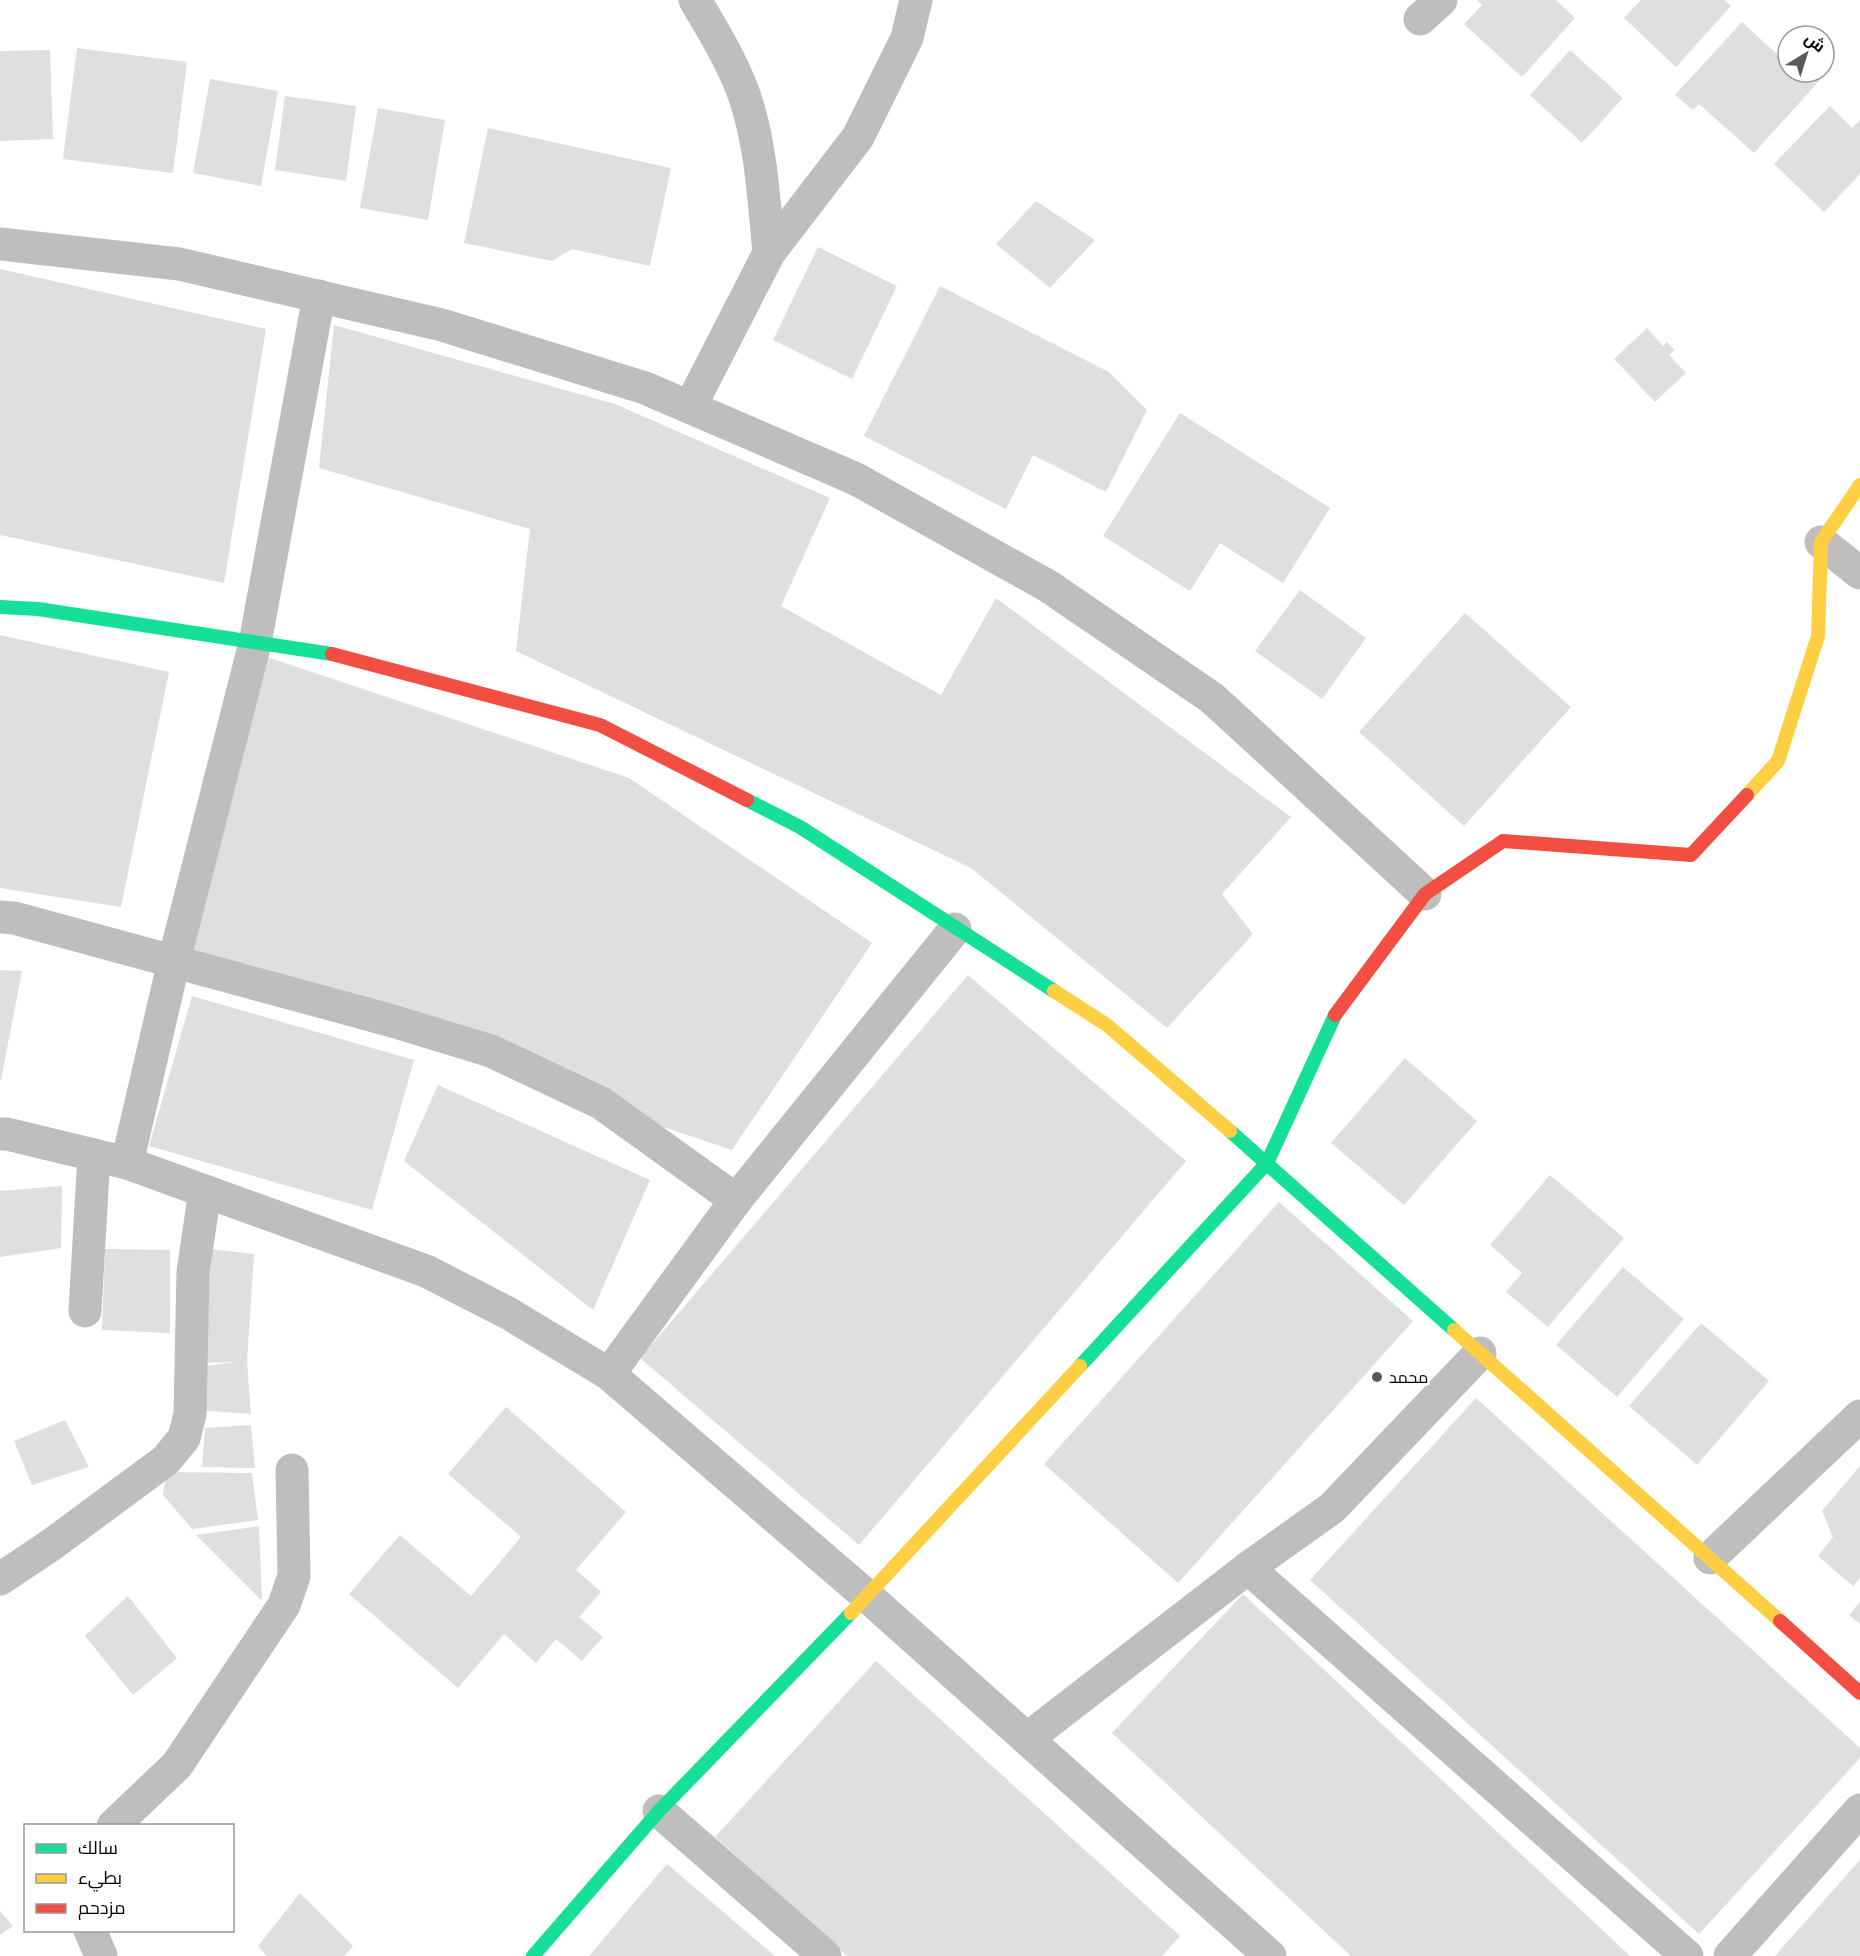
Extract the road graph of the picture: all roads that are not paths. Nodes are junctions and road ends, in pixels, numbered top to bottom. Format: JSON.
{"nodes":[{"id":1,"x":695,"y":0,"type":"edge"},
{"id":2,"x":916,"y":0,"type":"edge"},
{"id":3,"x":0,"y":244,"type":"edge"},
{"id":4,"x":769,"y":253,"type":"junction"},
{"id":5,"x":319,"y":296,"type":"junction"},
{"id":6,"x":690,"y":407,"type":"junction"},
{"id":7,"x":1860,"y":485,"type":"edge"},
{"id":8,"x":1821,"y":542,"type":"junction"},
{"id":9,"x":1860,"y":573,"type":"edge"},
{"id":10,"x":0,"y":607,"type":"edge"},
{"id":11,"x":255,"y":643,"type":"junction"},
{"id":12,"x":1425,"y":894,"type":"junction"},
{"id":13,"x":0,"y":917,"type":"edge"},
{"id":14,"x":955,"y":929,"type":"junction"},
{"id":15,"x":174,"y":962,"type":"junction"},
{"id":16,"x":0,"y":1134,"type":"edge"},
{"id":17,"x":94,"y":1155,"type":"junction"},
{"id":18,"x":127,"y":1163,"type":"junction"},
{"id":19,"x":1267,"y":1163,"type":"junction"},
{"id":20,"x":205,"y":1191,"type":"junction"},
{"id":21,"x":736,"y":1200,"type":"junction"},
{"id":22,"x":85,"y":1311,"type":"dead end"},
{"id":23,"x":1480,"y":1353,"type":"junction"},
{"id":24,"x":609,"y":1374,"type":"junction"},
{"id":25,"x":1860,"y":1416,"type":"edge"},
{"id":26,"x":292,"y":1470,"type":"dead end"},
{"id":27,"x":1710,"y":1558,"type":"junction"},
{"id":28,"x":1248,"y":1568,"type":"junction"},
{"id":29,"x":0,"y":1579,"type":"edge"},
{"id":30,"x":867,"y":1596,"type":"junction"},
{"id":31,"x":1860,"y":1693,"type":"edge"},
{"id":32,"x":1028,"y":1738,"type":"junction"},
{"id":33,"x":1860,"y":1810,"type":"edge"},
{"id":34,"x":659,"y":1811,"type":"junction"},
{"id":35,"x":114,"y":1824,"type":"edge"},
{"id":36,"x":91,"y":1932,"type":"edge"},
{"id":37,"x":101,"y":1956,"type":"edge"},
{"id":38,"x":533,"y":1956,"type":"edge"},
{"id":39,"x":825,"y":1956,"type":"edge"},
{"id":40,"x":1270,"y":1956,"type":"edge"},
{"id":41,"x":1687,"y":1956,"type":"edge"},
{"id":42,"x":1730,"y":1956,"type":"edge"}],
"edges":[{"from":1,"to":4,"type":"street"},
{"from":2,"to":4,"type":"street"},
{"from":3,"to":5,"type":"street"},
{"from":4,"to":6,"type":"street"},
{"from":5,"to":6,"type":"street"},
{"from":5,"to":11,"type":"street"},
{"from":6,"to":12,"type":"street"},
{"from":7,"to":8,"type":"street"},
{"from":8,"to":9,"type":"street"},
{"from":8,"to":12,"type":"street"},
{"from":10,"to":11,"type":"street"},
{"from":11,"to":14,"type":"street"},
{"from":11,"to":15,"type":"street"},
{"from":12,"to":19,"type":"street"},
{"from":13,"to":15,"type":"street"},
{"from":14,"to":19,"type":"street"},
{"from":14,"to":21,"type":"street"},
{"from":15,"to":18,"type":"street"},
{"from":15,"to":21,"type":"street"},
{"from":16,"to":17,"type":"street"},
{"from":17,"to":18,"type":"street"},
{"from":17,"to":22,"type":"street"},
{"from":18,"to":20,"type":"street"},
{"from":19,"to":23,"type":"street"},
{"from":19,"to":30,"type":"street"},
{"from":20,"to":24,"type":"street"},
{"from":20,"to":29,"type":"street"},
{"from":21,"to":24,"type":"street"},
{"from":23,"to":27,"type":"street"},
{"from":23,"to":28,"type":"street"},
{"from":24,"to":30,"type":"street"},
{"from":25,"to":27,"type":"street"},
{"from":26,"to":35,"type":"street"},
{"from":27,"to":31,"type":"street"},
{"from":28,"to":32,"type":"street"},
{"from":28,"to":41,"type":"street"},
{"from":30,"to":32,"type":"street"},
{"from":30,"to":34,"type":"street"},
{"from":32,"to":40,"type":"street"},
{"from":33,"to":42,"type":"street"},
{"from":34,"to":38,"type":"street"},
{"from":34,"to":39,"type":"street"},
{"from":36,"to":37,"type":"street"}]}
